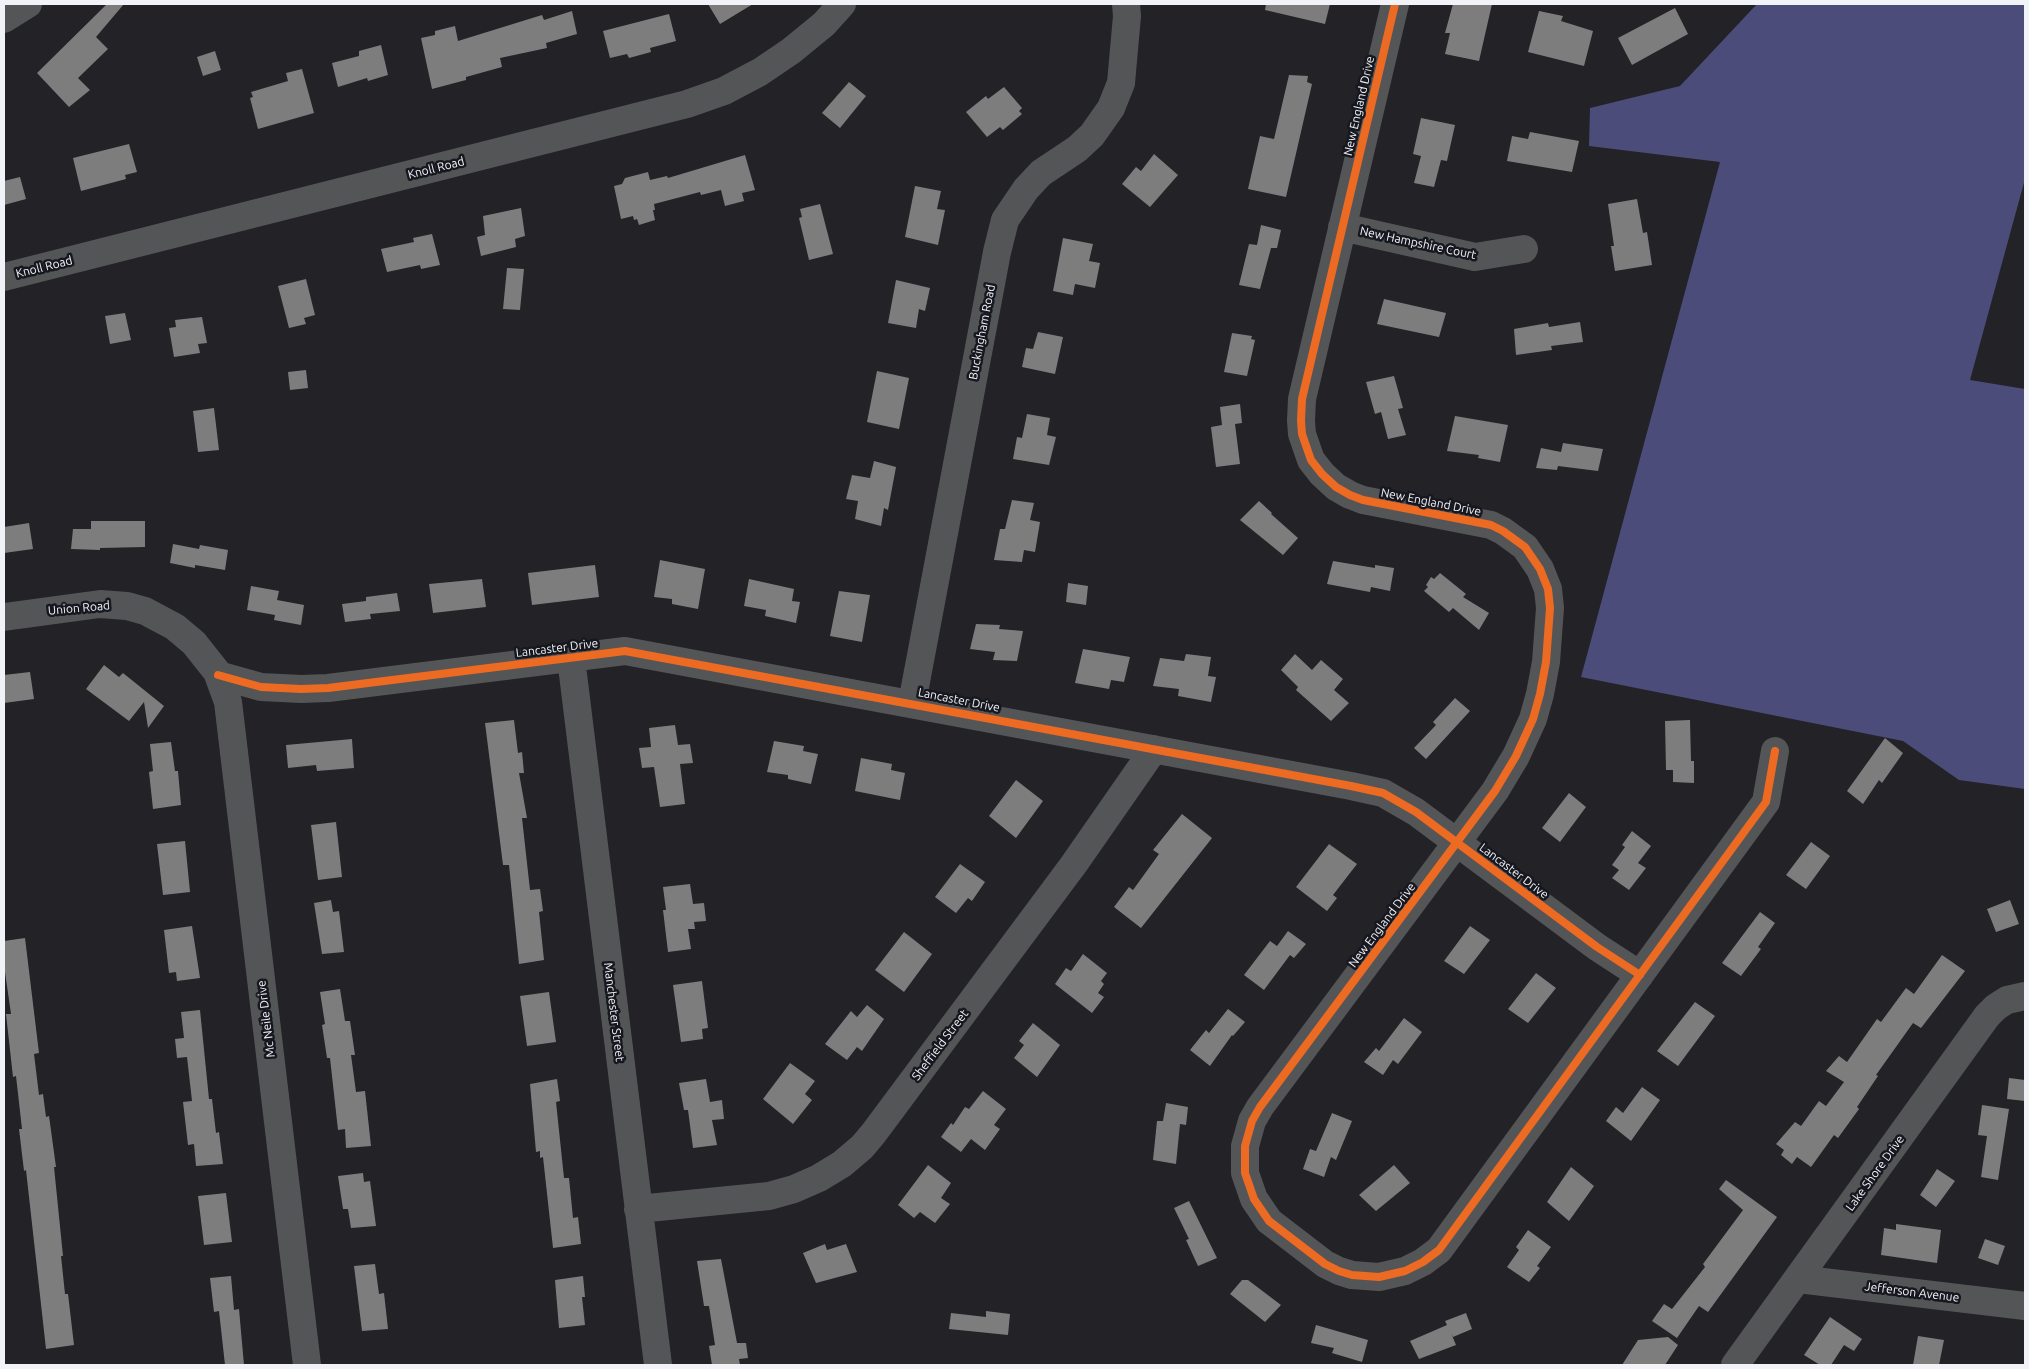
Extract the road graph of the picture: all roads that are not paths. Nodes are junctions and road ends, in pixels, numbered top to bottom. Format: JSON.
{"nodes":[{"id":1,"x":28,"y":4,"type":"edge"},
{"id":2,"x":842,"y":4,"type":"edge"},
{"id":3,"x":1126,"y":4,"type":"edge"},
{"id":4,"x":1395,"y":4,"type":"edge"},
{"id":5,"x":4,"y":19,"type":"edge"},
{"id":6,"x":1342,"y":227,"type":"junction"},
{"id":7,"x":1524,"y":249,"type":"dead end"},
{"id":8,"x":4,"y":277,"type":"edge"},
{"id":9,"x":4,"y":617,"type":"edge"},
{"id":10,"x":571,"y":658,"type":"junction"},
{"id":11,"x":218,"y":675,"type":"junction"},
{"id":12,"x":912,"y":703,"type":"junction"},
{"id":13,"x":1154,"y":748,"type":"junction"},
{"id":14,"x":1775,"y":751,"type":"dead end"},
{"id":15,"x":1457,"y":842,"type":"junction"},
{"id":16,"x":1640,"y":975,"type":"junction"},
{"id":17,"x":2025,"y":996,"type":"edge"},
{"id":18,"x":638,"y":1209,"type":"junction"},
{"id":19,"x":1798,"y":1279,"type":"junction"},
{"id":20,"x":2025,"y":1306,"type":"edge"},
{"id":21,"x":307,"y":1365,"type":"edge"},
{"id":22,"x":658,"y":1365,"type":"edge"},
{"id":23,"x":1736,"y":1365,"type":"edge"}],
"edges":[{"from":1,"to":5,"type":"street"},
{"from":2,"to":8,"type":"street","name":"Knoll Road"},
{"from":3,"to":12,"type":"street","name":"Buckingham Road"},
{"from":4,"to":6,"type":"street","name":"New England Drive"},
{"from":6,"to":7,"type":"street","name":"New Hampshire Court"},
{"from":6,"to":15,"type":"street","name":"New England Drive"},
{"from":9,"to":11,"type":"street","name":"Union Road"},
{"from":10,"to":11,"type":"street","name":"Lancaster Drive"},
{"from":10,"to":12,"type":"street","name":"Lancaster Drive"},
{"from":10,"to":18,"type":"street","name":"Manchester Street"},
{"from":11,"to":21,"type":"street","name":"Mc Neile Drive"},
{"from":12,"to":13,"type":"street","name":"Lancaster Drive"},
{"from":13,"to":15,"type":"street","name":"Lancaster Drive"},
{"from":13,"to":18,"type":"street","name":"Sheffield Street"},
{"from":14,"to":16,"type":"street","name":"New England Drive"},
{"from":15,"to":16,"type":"street","name":"Lancaster Drive"},
{"from":15,"to":16,"type":"street","name":"New England Drive"},
{"from":17,"to":19,"type":"street","name":"Lake Shore Drive"},
{"from":18,"to":22,"type":"street","name":"Manchester Street"},
{"from":19,"to":20,"type":"street","name":"Jefferson Avenue"},
{"from":19,"to":23,"type":"street","name":"Lake Shore Drive"}]}
